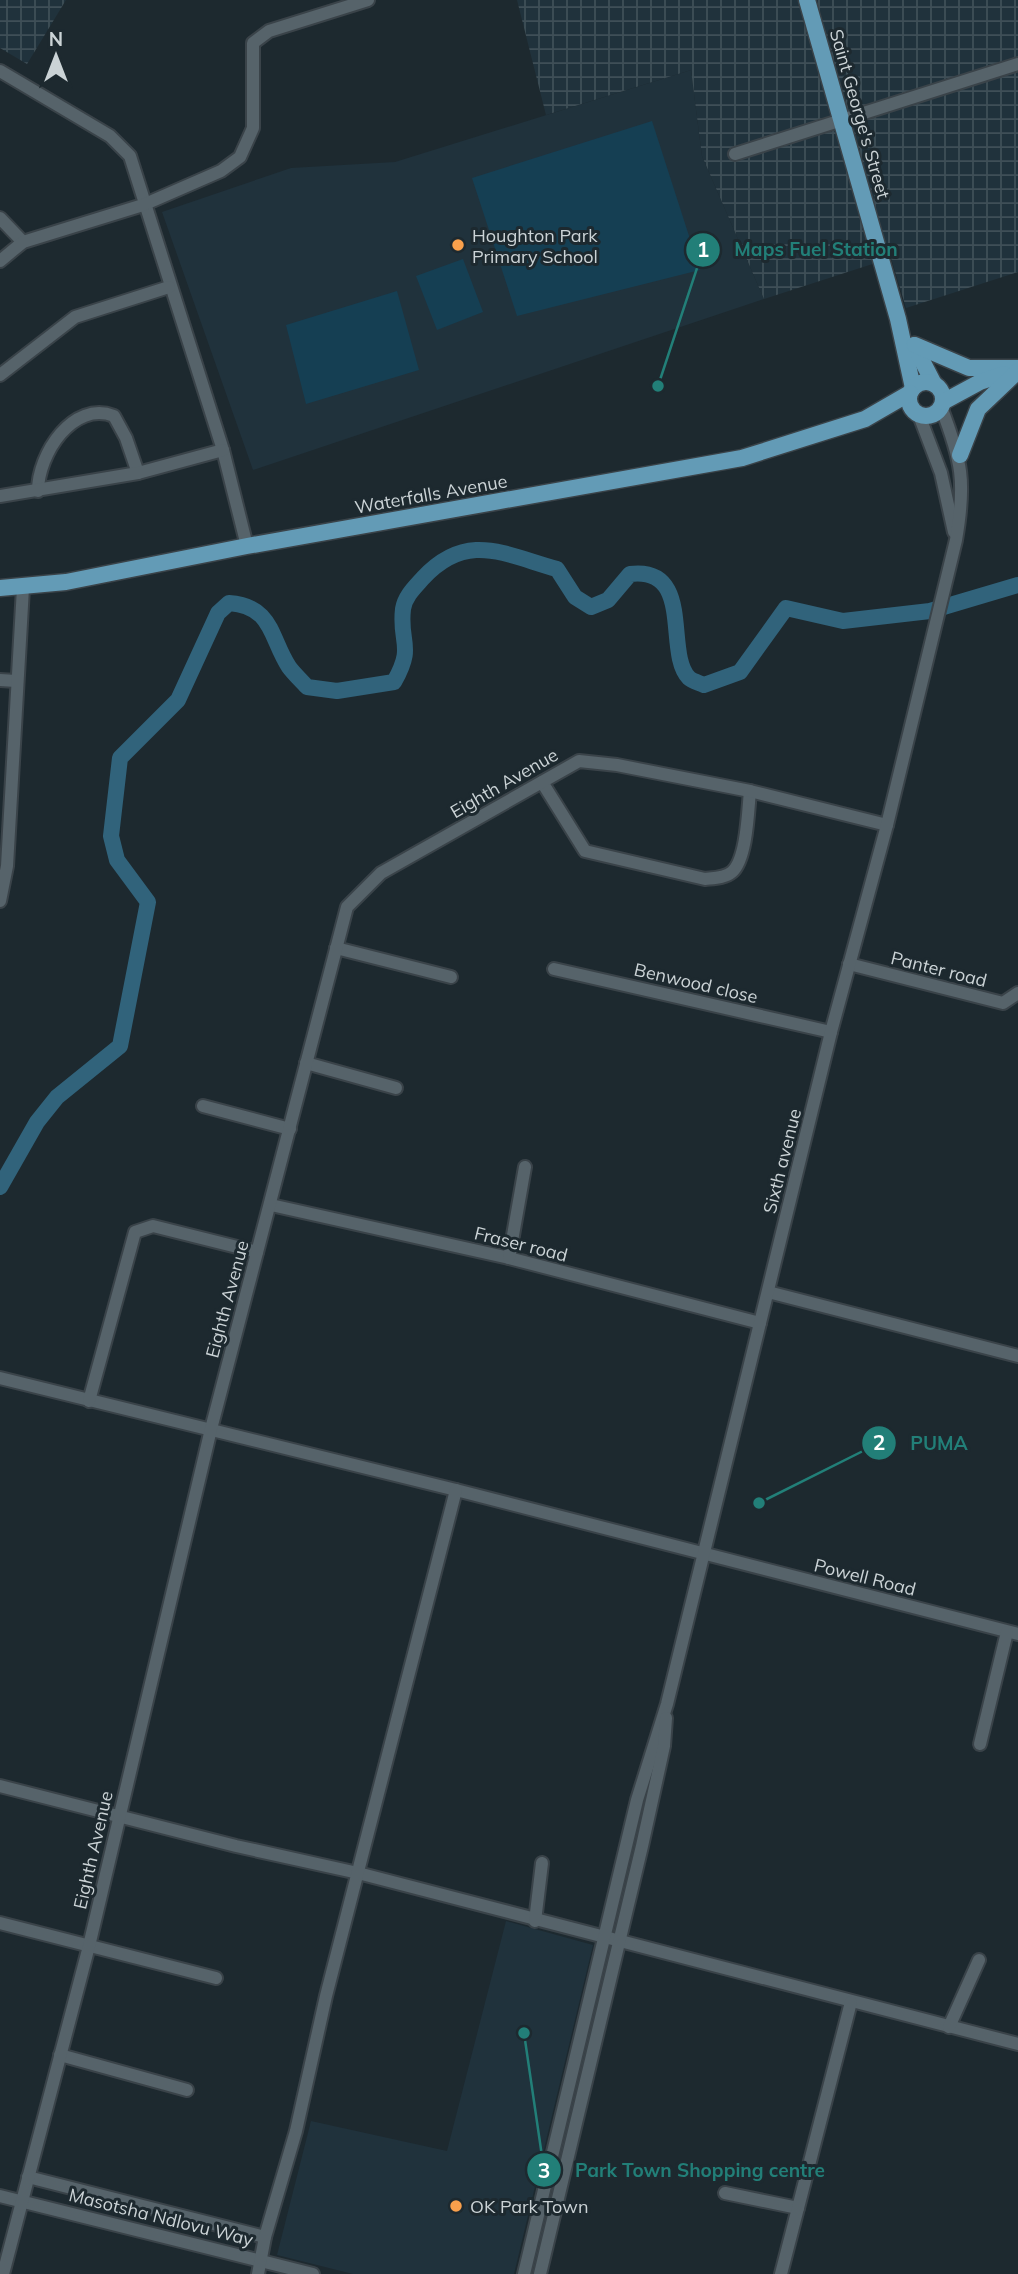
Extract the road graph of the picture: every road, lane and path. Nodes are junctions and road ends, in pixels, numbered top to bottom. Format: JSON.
{"nodes":[{"id":1,"x":368,"y":0,"type":"edge"},
{"id":2,"x":807,"y":0,"type":"edge"},
{"id":3,"x":1018,"y":64,"type":"edge"},
{"id":4,"x":0,"y":71,"type":"edge"},
{"id":5,"x":842,"y":118,"type":"junction"},
{"id":6,"x":735,"y":154,"type":"dead end"},
{"id":7,"x":144,"y":205,"type":"junction"},
{"id":8,"x":0,"y":218,"type":"edge"},
{"id":9,"x":23,"y":242,"type":"junction"},
{"id":10,"x":0,"y":261,"type":"edge"},
{"id":11,"x":169,"y":287,"type":"junction"},
{"id":12,"x":898,"y":319,"type":"junction"},
{"id":13,"x":915,"y":345,"type":"junction"},
{"id":14,"x":1018,"y":369,"type":"edge"},
{"id":15,"x":0,"y":375,"type":"edge"},
{"id":16,"x":980,"y":382,"type":"junction"},
{"id":17,"x":935,"y":385,"type":"junction"},
{"id":18,"x":911,"y":391,"type":"junction"},
{"id":19,"x":942,"y":405,"type":"junction"},
{"id":20,"x":917,"y":413,"type":"junction"},
{"id":21,"x":866,"y":419,"type":"junction"},
{"id":22,"x":223,"y":450,"type":"junction"},
{"id":23,"x":960,"y":455,"type":"junction"},
{"id":24,"x":138,"y":473,"type":"junction"},
{"id":25,"x":38,"y":491,"type":"junction"},
{"id":26,"x":0,"y":496,"type":"edge"},
{"id":27,"x":956,"y":540,"type":"junction"},
{"id":28,"x":247,"y":545,"type":"junction"},
{"id":29,"x":0,"y":588,"type":"edge"},
{"id":30,"x":23,"y":588,"type":"junction"},
{"id":31,"x":0,"y":680,"type":"edge"},
{"id":32,"x":16,"y":681,"type":"junction"},
{"id":33,"x":542,"y":782,"type":"junction"},
{"id":34,"x":750,"y":791,"type":"junction"},
{"id":35,"x":887,"y":825,"type":"junction"},
{"id":36,"x":0,"y":901,"type":"edge"},
{"id":37,"x":336,"y":948,"type":"junction"},
{"id":38,"x":849,"y":964,"type":"junction"},
{"id":39,"x":554,"y":969,"type":"dead end"},
{"id":40,"x":451,"y":977,"type":"dead end"},
{"id":41,"x":1018,"y":993,"type":"edge"},
{"id":42,"x":831,"y":1032,"type":"junction"},
{"id":43,"x":306,"y":1063,"type":"junction"},
{"id":44,"x":396,"y":1088,"type":"dead end"},
{"id":45,"x":204,"y":1106,"type":"dead end"},
{"id":46,"x":290,"y":1129,"type":"junction"},
{"id":47,"x":525,"y":1167,"type":"dead end"},
{"id":48,"x":271,"y":1205,"type":"junction"},
{"id":49,"x":257,"y":1252,"type":"junction"},
{"id":50,"x":509,"y":1258,"type":"junction"},
{"id":51,"x":768,"y":1293,"type":"junction"},
{"id":52,"x":760,"y":1323,"type":"junction"},
{"id":53,"x":1018,"y":1356,"type":"edge"},
{"id":54,"x":0,"y":1378,"type":"edge"},
{"id":55,"x":89,"y":1401,"type":"junction"},
{"id":56,"x":211,"y":1429,"type":"junction"},
{"id":57,"x":456,"y":1490,"type":"junction"},
{"id":58,"x":703,"y":1554,"type":"junction"},
{"id":59,"x":1013,"y":1633,"type":"edge"},
{"id":60,"x":667,"y":1704,"type":"junction"},
{"id":61,"x":980,"y":1744,"type":"dead end"},
{"id":62,"x":0,"y":1786,"type":"edge"},
{"id":63,"x":119,"y":1815,"type":"junction"},
{"id":64,"x":542,"y":1863,"type":"dead end"},
{"id":65,"x":358,"y":1873,"type":"junction"},
{"id":66,"x":535,"y":1921,"type":"junction"},
{"id":67,"x":0,"y":1923,"type":"edge"},
{"id":68,"x":604,"y":1938,"type":"junction"},
{"id":69,"x":620,"y":1943,"type":"junction"},
{"id":70,"x":89,"y":1946,"type":"junction"},
{"id":71,"x":979,"y":1961,"type":"dead end"},
{"id":72,"x":216,"y":1978,"type":"dead end"},
{"id":73,"x":851,"y":2002,"type":"junction"},
{"id":74,"x":949,"y":2027,"type":"junction"},
{"id":75,"x":1018,"y":2044,"type":"edge"},
{"id":76,"x":60,"y":2055,"type":"junction"},
{"id":77,"x":187,"y":2090,"type":"dead end"},
{"id":78,"x":28,"y":2177,"type":"junction"},
{"id":79,"x":725,"y":2193,"type":"dead end"},
{"id":80,"x":0,"y":2196,"type":"edge"},
{"id":81,"x":21,"y":2201,"type":"junction"},
{"id":82,"x":798,"y":2208,"type":"junction"},
{"id":83,"x":265,"y":2237,"type":"junction"},
{"id":84,"x":262,"y":2260,"type":"junction"},
{"id":85,"x":3,"y":2274,"type":"edge"},
{"id":86,"x":258,"y":2274,"type":"edge"},
{"id":87,"x":313,"y":2274,"type":"edge"},
{"id":88,"x":524,"y":2274,"type":"edge"},
{"id":89,"x":540,"y":2274,"type":"edge"},
{"id":90,"x":780,"y":2274,"type":"edge"}],
"edges":[{"from":1,"to":7,"type":"street"},
{"from":2,"to":5,"type":"main road","name":"Saint George's Street"},
{"from":3,"to":5,"type":"street"},
{"from":4,"to":7,"type":"street"},
{"from":5,"to":6,"type":"street"},
{"from":5,"to":12,"type":"main road","name":"Saint George's Street"},
{"from":7,"to":9,"type":"street"},
{"from":7,"to":11,"type":"street"},
{"from":8,"to":9,"type":"street"},
{"from":9,"to":10,"type":"street"},
{"from":11,"to":15,"type":"street"},
{"from":11,"to":22,"type":"street"},
{"from":12,"to":13,"type":"main road","name":"Saint George's Street"},
{"from":12,"to":18,"type":"main road","name":"Saint George's Street"},
{"from":13,"to":14,"type":"main road"},
{"from":13,"to":17,"type":"main road","name":"Saint George's Street"},
{"from":14,"to":16,"type":"main road"},
{"from":14,"to":23,"type":"main road"},
{"from":16,"to":17,"type":"main road"},
{"from":16,"to":19,"type":"main road"},
{"from":17,"to":18,"type":"main road"},
{"from":17,"to":19,"type":"main road"},
{"from":18,"to":20,"type":"main road"},
{"from":18,"to":21,"type":"main road","name":"Waterfalls Avenue"},
{"from":19,"to":20,"type":"main road"},
{"from":19,"to":23,"type":"street","name":"Sixth avenue"},
{"from":20,"to":21,"type":"main road","name":"Waterfalls Avenue"},
{"from":20,"to":27,"type":"street"},
{"from":21,"to":28,"type":"main road","name":"Waterfalls Avenue"},
{"from":22,"to":24,"type":"street"},
{"from":22,"to":28,"type":"street"},
{"from":23,"to":27,"type":"street","name":"Sixth avenue"},
{"from":24,"to":25,"type":"street"},
{"from":24,"to":25,"type":"street"},
{"from":25,"to":26,"type":"street"},
{"from":27,"to":35,"type":"street","name":"Sixth avenue"},
{"from":28,"to":30,"type":"main road","name":"Waterfalls Avenue"},
{"from":29,"to":30,"type":"main road","name":"Waterfalls Avenue"},
{"from":30,"to":32,"type":"street"},
{"from":31,"to":32,"type":"street"},
{"from":32,"to":36,"type":"street"},
{"from":33,"to":34,"type":"street","name":"Eighth Avenue"},
{"from":33,"to":34,"type":"street"},
{"from":33,"to":37,"type":"street","name":"Eighth Avenue"},
{"from":34,"to":35,"type":"street","name":"Eighth Avenue"},
{"from":35,"to":38,"type":"street","name":"Sixth avenue"},
{"from":37,"to":40,"type":"street"},
{"from":37,"to":43,"type":"street","name":"Eighth Avenue"},
{"from":38,"to":41,"type":"street","name":"Panter road"},
{"from":38,"to":42,"type":"street","name":"Sixth avenue"},
{"from":39,"to":42,"type":"street","name":"Benwood close"},
{"from":42,"to":51,"type":"street","name":"Sixth avenue"},
{"from":43,"to":44,"type":"street"},
{"from":43,"to":46,"type":"street","name":"Eighth Avenue"},
{"from":45,"to":46,"type":"street"},
{"from":46,"to":48,"type":"street","name":"Eighth Avenue"},
{"from":47,"to":50,"type":"street"},
{"from":48,"to":49,"type":"street","name":"Eighth Avenue"},
{"from":48,"to":50,"type":"street","name":"Fraser road"},
{"from":49,"to":55,"type":"street"},
{"from":49,"to":56,"type":"street","name":"Eighth Avenue"},
{"from":50,"to":52,"type":"street","name":"Fraser road"},
{"from":51,"to":52,"type":"street","name":"Sixth avenue"},
{"from":51,"to":53,"type":"street"},
{"from":52,"to":58,"type":"street","name":"Sixth avenue"},
{"from":54,"to":55,"type":"street","name":"Powell Road"},
{"from":55,"to":56,"type":"street","name":"Powell Road"},
{"from":56,"to":57,"type":"street","name":"Powell Road"},
{"from":56,"to":63,"type":"street","name":"Eighth Avenue"},
{"from":57,"to":58,"type":"street","name":"Powell Road"},
{"from":57,"to":65,"type":"street"},
{"from":58,"to":59,"type":"street","name":"Powell Road"},
{"from":58,"to":60,"type":"street","name":"Sixth avenue"},
{"from":59,"to":61,"type":"street"},
{"from":60,"to":68,"type":"street"},
{"from":60,"to":69,"type":"street"},
{"from":62,"to":63,"type":"street"},
{"from":63,"to":65,"type":"street"},
{"from":63,"to":70,"type":"street","name":"Eighth Avenue"},
{"from":64,"to":66,"type":"street"},
{"from":65,"to":66,"type":"street"},
{"from":65,"to":83,"type":"street"},
{"from":66,"to":68,"type":"street"},
{"from":67,"to":70,"type":"street"},
{"from":68,"to":69,"type":"street"},
{"from":68,"to":88,"type":"street"},
{"from":69,"to":73,"type":"street"},
{"from":69,"to":89,"type":"street"},
{"from":70,"to":72,"type":"street"},
{"from":70,"to":76,"type":"street","name":"Eighth Avenue"},
{"from":71,"to":74,"type":"street"},
{"from":73,"to":74,"type":"street"},
{"from":73,"to":82,"type":"street"},
{"from":74,"to":75,"type":"street"},
{"from":76,"to":77,"type":"street"},
{"from":76,"to":78,"type":"street","name":"Eighth Avenue"},
{"from":78,"to":81,"type":"street","name":"Eighth Avenue"},
{"from":78,"to":83,"type":"street"},
{"from":79,"to":82,"type":"street"},
{"from":80,"to":81,"type":"street","name":"Masotsha Ndlovu Way"},
{"from":81,"to":84,"type":"street","name":"Masotsha Ndlovu Way"},
{"from":81,"to":85,"type":"street","name":"Eighth Avenue"},
{"from":82,"to":90,"type":"street"},
{"from":83,"to":84,"type":"street"},
{"from":84,"to":86,"type":"street"},
{"from":84,"to":87,"type":"street","name":"Masotsha Ndlovu Way"}]}
